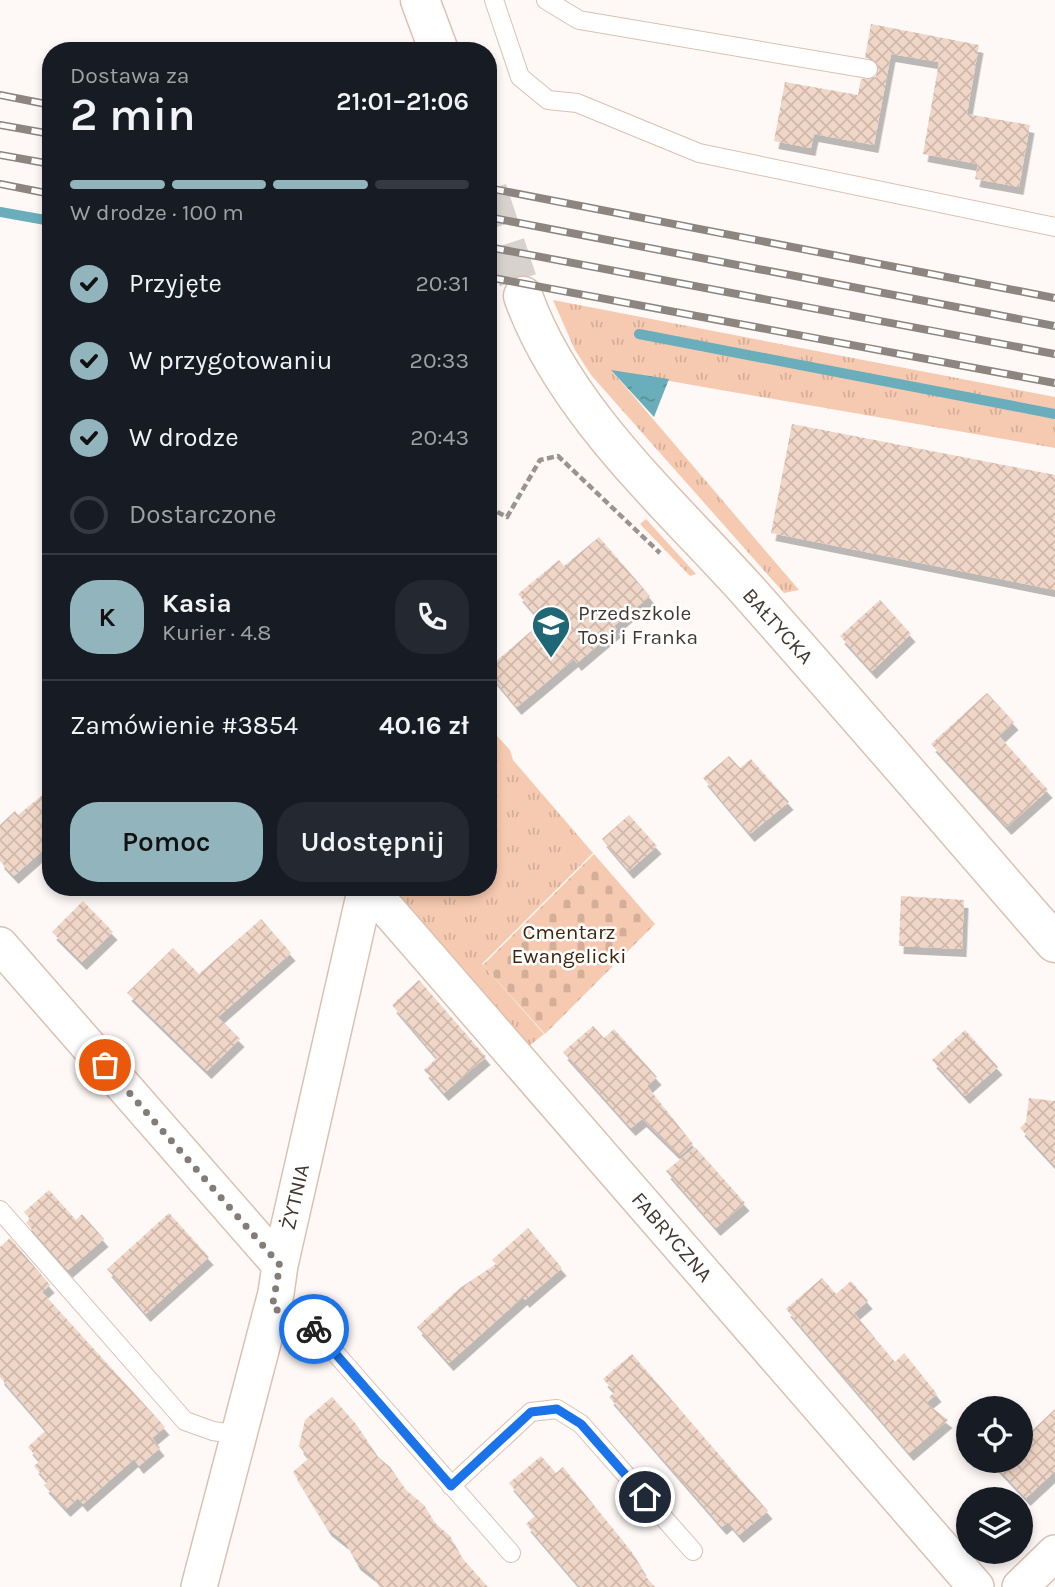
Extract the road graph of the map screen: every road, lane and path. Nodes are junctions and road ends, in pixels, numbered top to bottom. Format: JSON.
{"nodes":[{"id":1,"x":420,"y":0,"type":"edge"},
{"id":2,"x":494,"y":0,"type":"edge"},
{"id":3,"x":546,"y":0,"type":"edge"},
{"id":4,"x":436,"y":42,"type":"edge"},
{"id":5,"x":868,"y":69,"type":"dead end"},
{"id":6,"x":1055,"y":227,"type":"edge"},
{"id":7,"x":523,"y":296,"type":"tunnel mouth"},
{"id":8,"x":497,"y":512,"type":"edge"},
{"id":9,"x":669,"y":562,"type":"dead end"},
{"id":10,"x":365,"y":896,"type":"edge"},
{"id":11,"x":375,"y":896,"type":"edge"},
{"id":12,"x":1055,"y":943,"type":"edge"},
{"id":13,"x":0,"y":944,"type":"edge"},
{"id":14,"x":0,"y":1210,"type":"edge"},
{"id":15,"x":280,"y":1265,"type":"junction"},
{"id":16,"x":272,"y":1308,"type":"junction"},
{"id":17,"x":239,"y":1435,"type":"junction"},
{"id":18,"x":451,"y":1486,"type":"junction"},
{"id":19,"x":693,"y":1551,"type":"dead end"},
{"id":20,"x":511,"y":1553,"type":"dead end"},
{"id":21,"x":1055,"y":1553,"type":"edge"},
{"id":22,"x":198,"y":1587,"type":"edge"},
{"id":23,"x":976,"y":1587,"type":"edge"},
{"id":24,"x":1020,"y":1587,"type":"edge"}],
"edges":[{"from":1,"to":4,"type":"street"},
{"from":2,"to":6,"type":"lane"},
{"from":3,"to":5,"type":"lane"},
{"from":7,"to":12,"type":"street","name":"BAŁTYCKA"},
{"from":8,"to":9,"type":"path"},
{"from":10,"to":15,"type":"street","name":"ŻYTNIA"},
{"from":11,"to":23,"type":"street","name":"FABRYCZNA"},
{"from":13,"to":15,"type":"street"},
{"from":14,"to":17,"type":"lane"},
{"from":15,"to":16,"type":"street","name":"ŻYTNIA"},
{"from":16,"to":17,"type":"street","name":"ŻYTNIA"},
{"from":16,"to":18,"type":"lane"},
{"from":17,"to":22,"type":"street","name":"ŻYTNIA"},
{"from":18,"to":19,"type":"lane"},
{"from":18,"to":20,"type":"lane"},
{"from":21,"to":24,"type":"street"}]}
